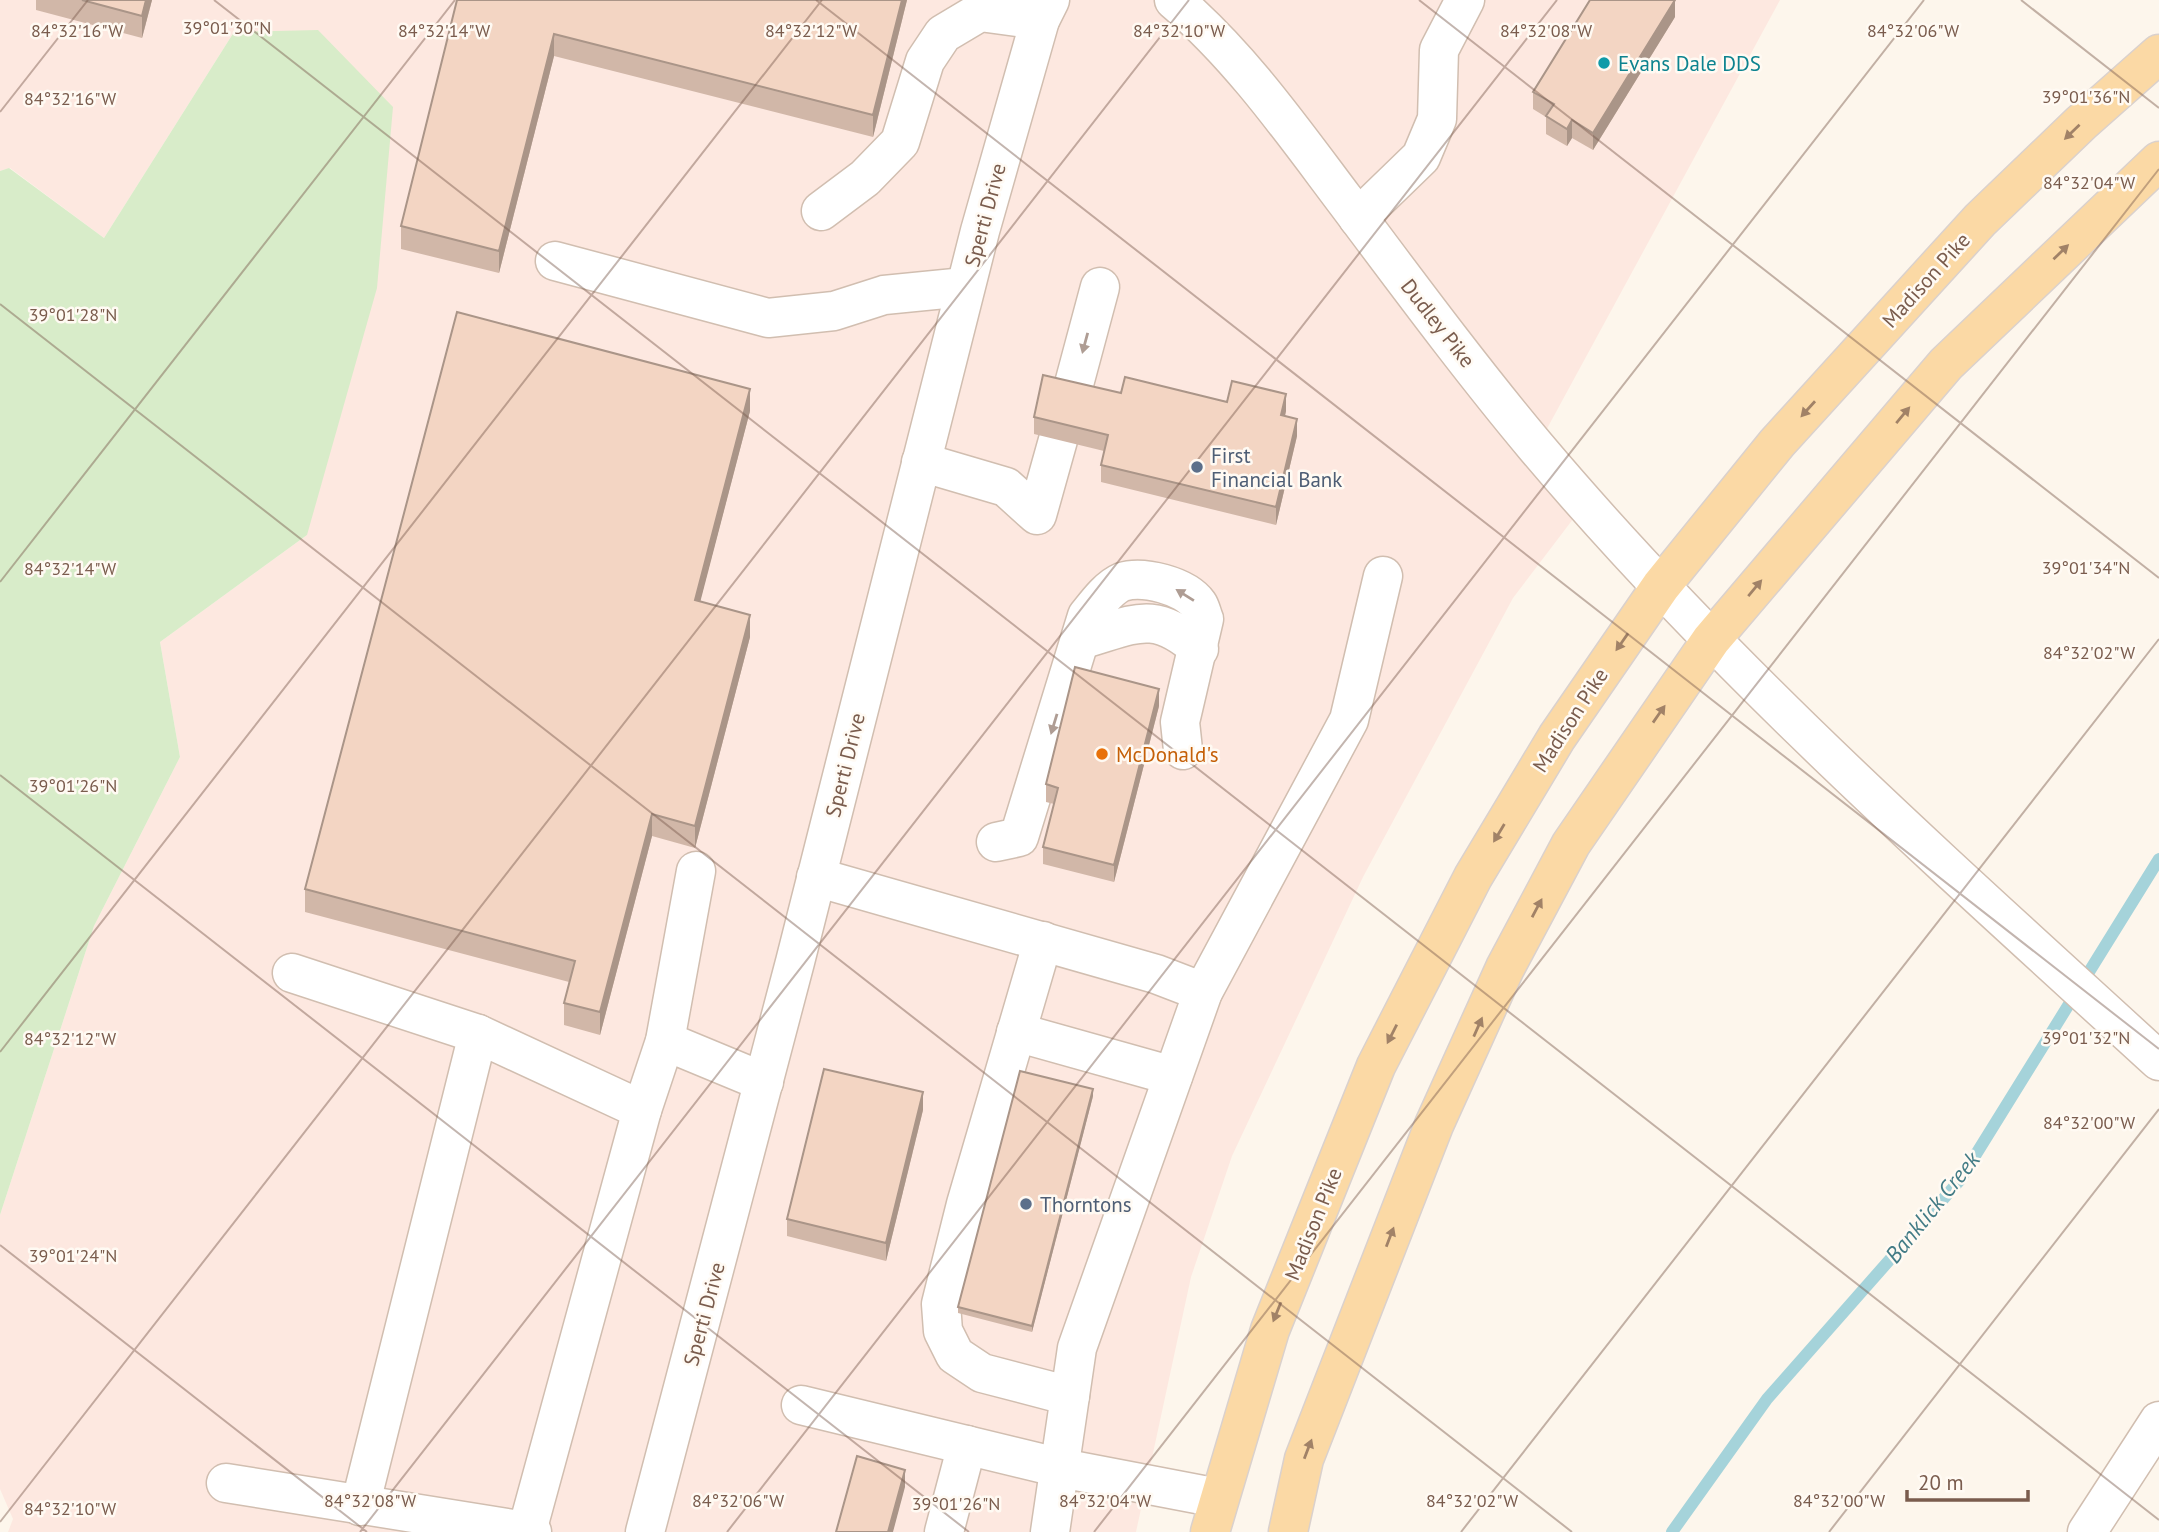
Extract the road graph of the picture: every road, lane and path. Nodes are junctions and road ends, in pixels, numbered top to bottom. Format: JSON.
{"nodes":[{"id":1,"x":1174,"y":0,"type":"edge"},
{"id":2,"x":1465,"y":0,"type":"edge"},
{"id":3,"x":1045,"y":10,"type":"edge"},
{"id":4,"x":2159,"y":54,"type":"edge"},
{"id":5,"x":2159,"y":161,"type":"edge"},
{"id":6,"x":821,"y":211,"type":"dead end"},
{"id":7,"x":1358,"y":218,"type":"junction"},
{"id":8,"x":555,"y":261,"type":"dead end"},
{"id":9,"x":965,"y":287,"type":"junction"},
{"id":10,"x":1100,"y":287,"type":"dead end"},
{"id":11,"x":1070,"y":399,"type":"edge"},
{"id":12,"x":1058,"y":440,"type":"edge"},
{"id":13,"x":921,"y":462,"type":"junction"},
{"id":14,"x":1383,"y":576,"type":"dead end"},
{"id":15,"x":1661,"y":586,"type":"junction"},
{"id":16,"x":1711,"y":640,"type":"junction"},
{"id":17,"x":1183,"y":750,"type":"dead end"},
{"id":18,"x":996,"y":842,"type":"dead end"},
{"id":19,"x":696,"y":872,"type":"dead end"},
{"id":20,"x":816,"y":877,"type":"junction"},
{"id":21,"x":1043,"y":941,"type":"junction"},
{"id":22,"x":292,"y":973,"type":"dead end"},
{"id":23,"x":1203,"y":992,"type":"junction"},
{"id":24,"x":1016,"y":1032,"type":"junction"},
{"id":25,"x":478,"y":1034,"type":"junction"},
{"id":26,"x":665,"y":1041,"type":"junction"},
{"id":27,"x":2159,"y":1061,"type":"edge"},
{"id":28,"x":1173,"y":1076,"type":"junction"},
{"id":29,"x":764,"y":1082,"type":"junction"},
{"id":30,"x":642,"y":1110,"type":"junction"},
{"id":31,"x":1070,"y":1396,"type":"junction"},
{"id":32,"x":801,"y":1405,"type":"dead end"},
{"id":33,"x":2159,"y":1421,"type":"edge"},
{"id":34,"x":967,"y":1445,"type":"junction"},
{"id":35,"x":1061,"y":1468,"type":"junction"},
{"id":36,"x":226,"y":1483,"type":"dead end"},
{"id":37,"x":360,"y":1506,"type":"junction"},
{"id":38,"x":1214,"y":1515,"type":"edge"},
{"id":39,"x":529,"y":1532,"type":"edge"},
{"id":40,"x":645,"y":1532,"type":"edge"},
{"id":41,"x":944,"y":1532,"type":"edge"},
{"id":42,"x":1050,"y":1532,"type":"edge"},
{"id":43,"x":1239,"y":1532,"type":"edge"},
{"id":44,"x":1288,"y":1532,"type":"edge"},
{"id":45,"x":2087,"y":1532,"type":"edge"}],
"edges":[{"from":1,"to":7,"type":"street","name":"Dudley Pike"},
{"from":2,"to":7,"type":"street"},
{"from":3,"to":6,"type":"street"},
{"from":3,"to":9,"type":"street","name":"Sperti Drive"},
{"from":4,"to":15,"type":"main road","name":"Madison Pike","one_way":true},
{"from":16,"to":5,"type":"main road","one_way":true},
{"from":7,"to":15,"type":"street","name":"Dudley Pike"},
{"from":8,"to":9,"type":"street"},
{"from":9,"to":13,"type":"street","name":"Sperti Drive"},
{"from":10,"to":11,"type":"street","one_way":true},
{"from":12,"to":13,"type":"street"},
{"from":13,"to":20,"type":"street","name":"Sperti Drive"},
{"from":14,"to":23,"type":"street"},
{"from":15,"to":16,"type":"street","name":"Dudley Pike"},
{"from":15,"to":38,"type":"main road","name":"Madison Pike","one_way":true},
{"from":16,"to":27,"type":"street","name":"Dudley Pike"},
{"from":44,"to":16,"type":"main road","one_way":true},
{"from":17,"to":18,"type":"street","one_way":true},
{"from":19,"to":26,"type":"street"},
{"from":20,"to":21,"type":"street"},
{"from":20,"to":29,"type":"street","name":"Sperti Drive"},
{"from":21,"to":23,"type":"street"},
{"from":21,"to":24,"type":"street"},
{"from":22,"to":25,"type":"street"},
{"from":23,"to":28,"type":"street"},
{"from":24,"to":28,"type":"street"},
{"from":24,"to":31,"type":"street"},
{"from":25,"to":30,"type":"street"},
{"from":25,"to":37,"type":"street"},
{"from":26,"to":29,"type":"street"},
{"from":26,"to":30,"type":"street"},
{"from":28,"to":31,"type":"street"},
{"from":29,"to":40,"type":"street","name":"Sperti Drive"},
{"from":30,"to":39,"type":"street"},
{"from":31,"to":35,"type":"street"},
{"from":32,"to":34,"type":"street"},
{"from":33,"to":45,"type":"street"},
{"from":34,"to":35,"type":"street"},
{"from":34,"to":41,"type":"street"},
{"from":35,"to":38,"type":"street"},
{"from":35,"to":42,"type":"street"},
{"from":36,"to":37,"type":"street"},
{"from":37,"to":39,"type":"street"},
{"from":38,"to":43,"type":"main road"}]}
